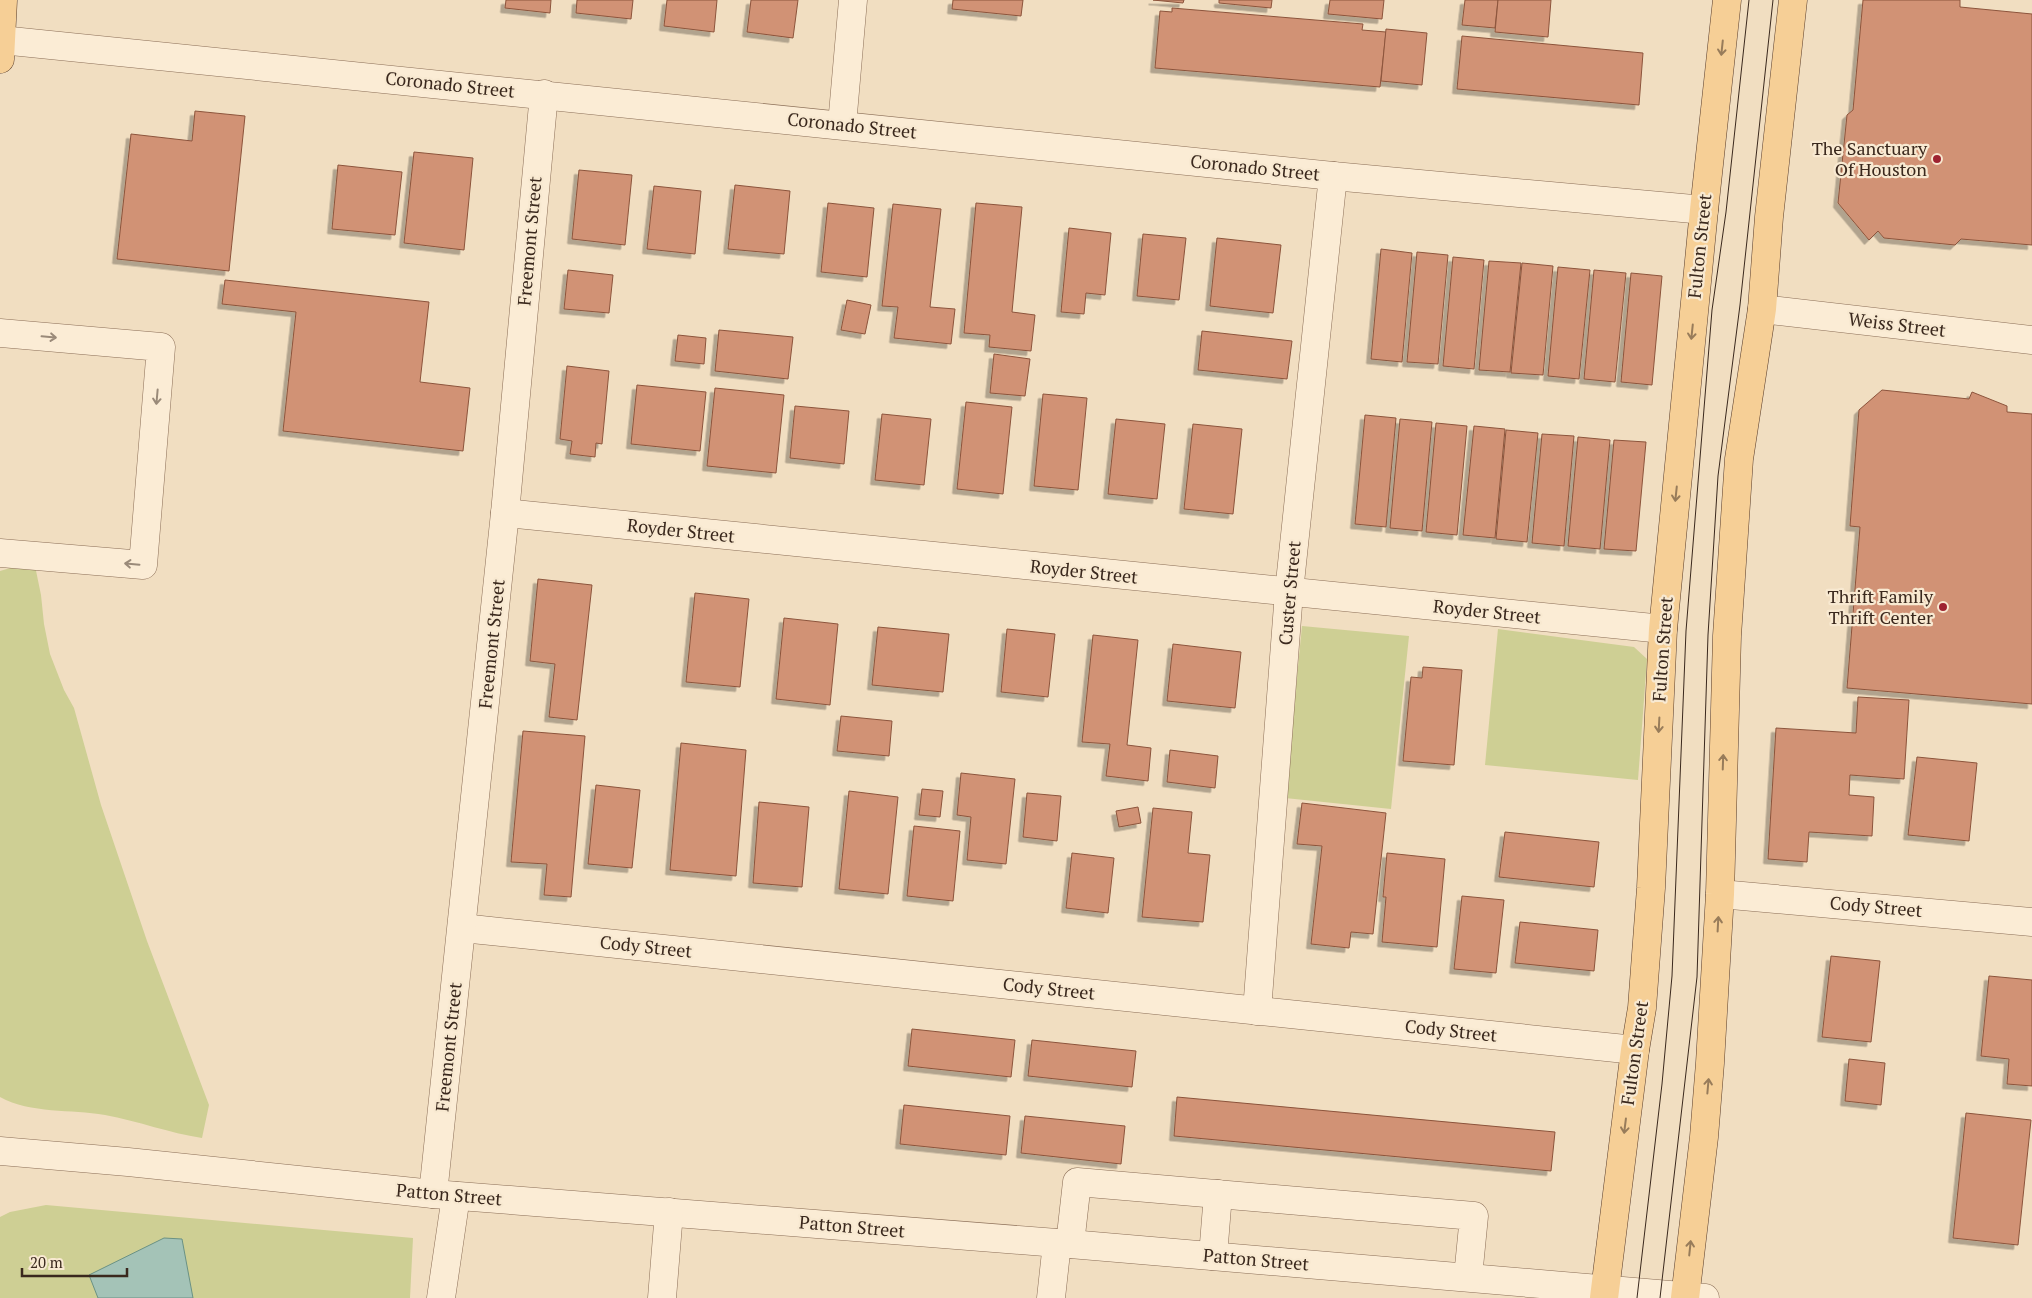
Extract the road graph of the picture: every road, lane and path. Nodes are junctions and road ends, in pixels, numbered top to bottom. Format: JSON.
{"nodes":[{"id":1,"x":2,"y":0,"type":"edge"},
{"id":2,"x":853,"y":0,"type":"edge"},
{"id":3,"x":1727,"y":0,"type":"edge"},
{"id":4,"x":1793,"y":0,"type":"edge"},
{"id":5,"x":1,"y":49,"type":"edge"},
{"id":6,"x":544,"y":94,"type":"junction"},
{"id":7,"x":842,"y":125,"type":"junction"},
{"id":8,"x":1333,"y":176,"type":"junction"},
{"id":9,"x":1704,"y":210,"type":"junction"},
{"id":10,"x":1762,"y":309,"type":"junction"},
{"id":11,"x":0,"y":333,"type":"edge"},
{"id":12,"x":2032,"y":340,"type":"edge"},
{"id":13,"x":505,"y":513,"type":"junction"},
{"id":14,"x":0,"y":553,"type":"edge"},
{"id":15,"x":1289,"y":592,"type":"junction"},
{"id":16,"x":1663,"y":629,"type":"junction"},
{"id":17,"x":1720,"y":894,"type":"junction"},
{"id":18,"x":2032,"y":922,"type":"edge"},
{"id":19,"x":462,"y":928,"type":"junction"},
{"id":20,"x":1257,"y":1011,"type":"junction"},
{"id":21,"x":1635,"y":1050,"type":"junction"},
{"id":22,"x":0,"y":1151,"type":"edge"},
{"id":23,"x":1218,"y":1194,"type":"junction"},
{"id":24,"x":445,"y":1195,"type":"junction"},
{"id":25,"x":669,"y":1212,"type":"junction"},
{"id":26,"x":1063,"y":1244,"type":"junction"},
{"id":27,"x":1213,"y":1256,"type":"junction"},
{"id":28,"x":1468,"y":1277,"type":"junction"},
{"id":29,"x":1604,"y":1294,"type":"edge"},
{"id":30,"x":1692,"y":1297,"type":"edge"},
{"id":31,"x":441,"y":1298,"type":"edge"},
{"id":32,"x":662,"y":1298,"type":"edge"},
{"id":33,"x":1051,"y":1298,"type":"edge"}],
"edges":[{"from":1,"to":5,"type":"main road"},
{"from":2,"to":7,"type":"street"},
{"from":3,"to":9,"type":"main road","name":"Fulton Street","one_way":true},
{"from":4,"to":10,"type":"main road"},
{"from":5,"to":6,"type":"street","name":"Coronado Street"},
{"from":6,"to":7,"type":"street","name":"Coronado Street"},
{"from":6,"to":13,"type":"street","name":"Freemont Street"},
{"from":7,"to":8,"type":"street","name":"Coronado Street"},
{"from":8,"to":9,"type":"street","name":"Coronado Street"},
{"from":8,"to":15,"type":"street","name":"Custer Street"},
{"from":9,"to":16,"type":"main road","name":"Fulton Street","one_way":true},
{"from":10,"to":12,"type":"street","name":"Weiss Street"},
{"from":17,"to":10,"type":"main road","one_way":true},
{"from":11,"to":14,"type":"street","one_way":true},
{"from":13,"to":15,"type":"street","name":"Royder Street"},
{"from":13,"to":19,"type":"street","name":"Freemont Street"},
{"from":15,"to":16,"type":"street","name":"Royder Street"},
{"from":15,"to":20,"type":"street","name":"Custer Street"},
{"from":16,"to":21,"type":"main road","name":"Fulton Street","one_way":true},
{"from":17,"to":18,"type":"street","name":"Cody Street"},
{"from":30,"to":17,"type":"main road","one_way":true},
{"from":19,"to":20,"type":"street","name":"Cody Street"},
{"from":19,"to":24,"type":"street","name":"Freemont Street"},
{"from":20,"to":21,"type":"street","name":"Cody Street"},
{"from":21,"to":29,"type":"main road","name":"Fulton Street","one_way":true},
{"from":22,"to":24,"type":"street","name":"Patton Street"},
{"from":23,"to":26,"type":"street"},
{"from":23,"to":27,"type":"street"},
{"from":23,"to":28,"type":"street"},
{"from":24,"to":25,"type":"street","name":"Patton Street"},
{"from":24,"to":31,"type":"street","name":"Freemont Street"},
{"from":25,"to":26,"type":"street","name":"Patton Street"},
{"from":25,"to":32,"type":"street"},
{"from":26,"to":27,"type":"street","name":"Patton Street"},
{"from":26,"to":33,"type":"street"},
{"from":27,"to":28,"type":"street","name":"Patton Street"},
{"from":28,"to":29,"type":"street","name":"Patton Street"},
{"from":29,"to":30,"type":"street","name":"Patton Street"}]}
